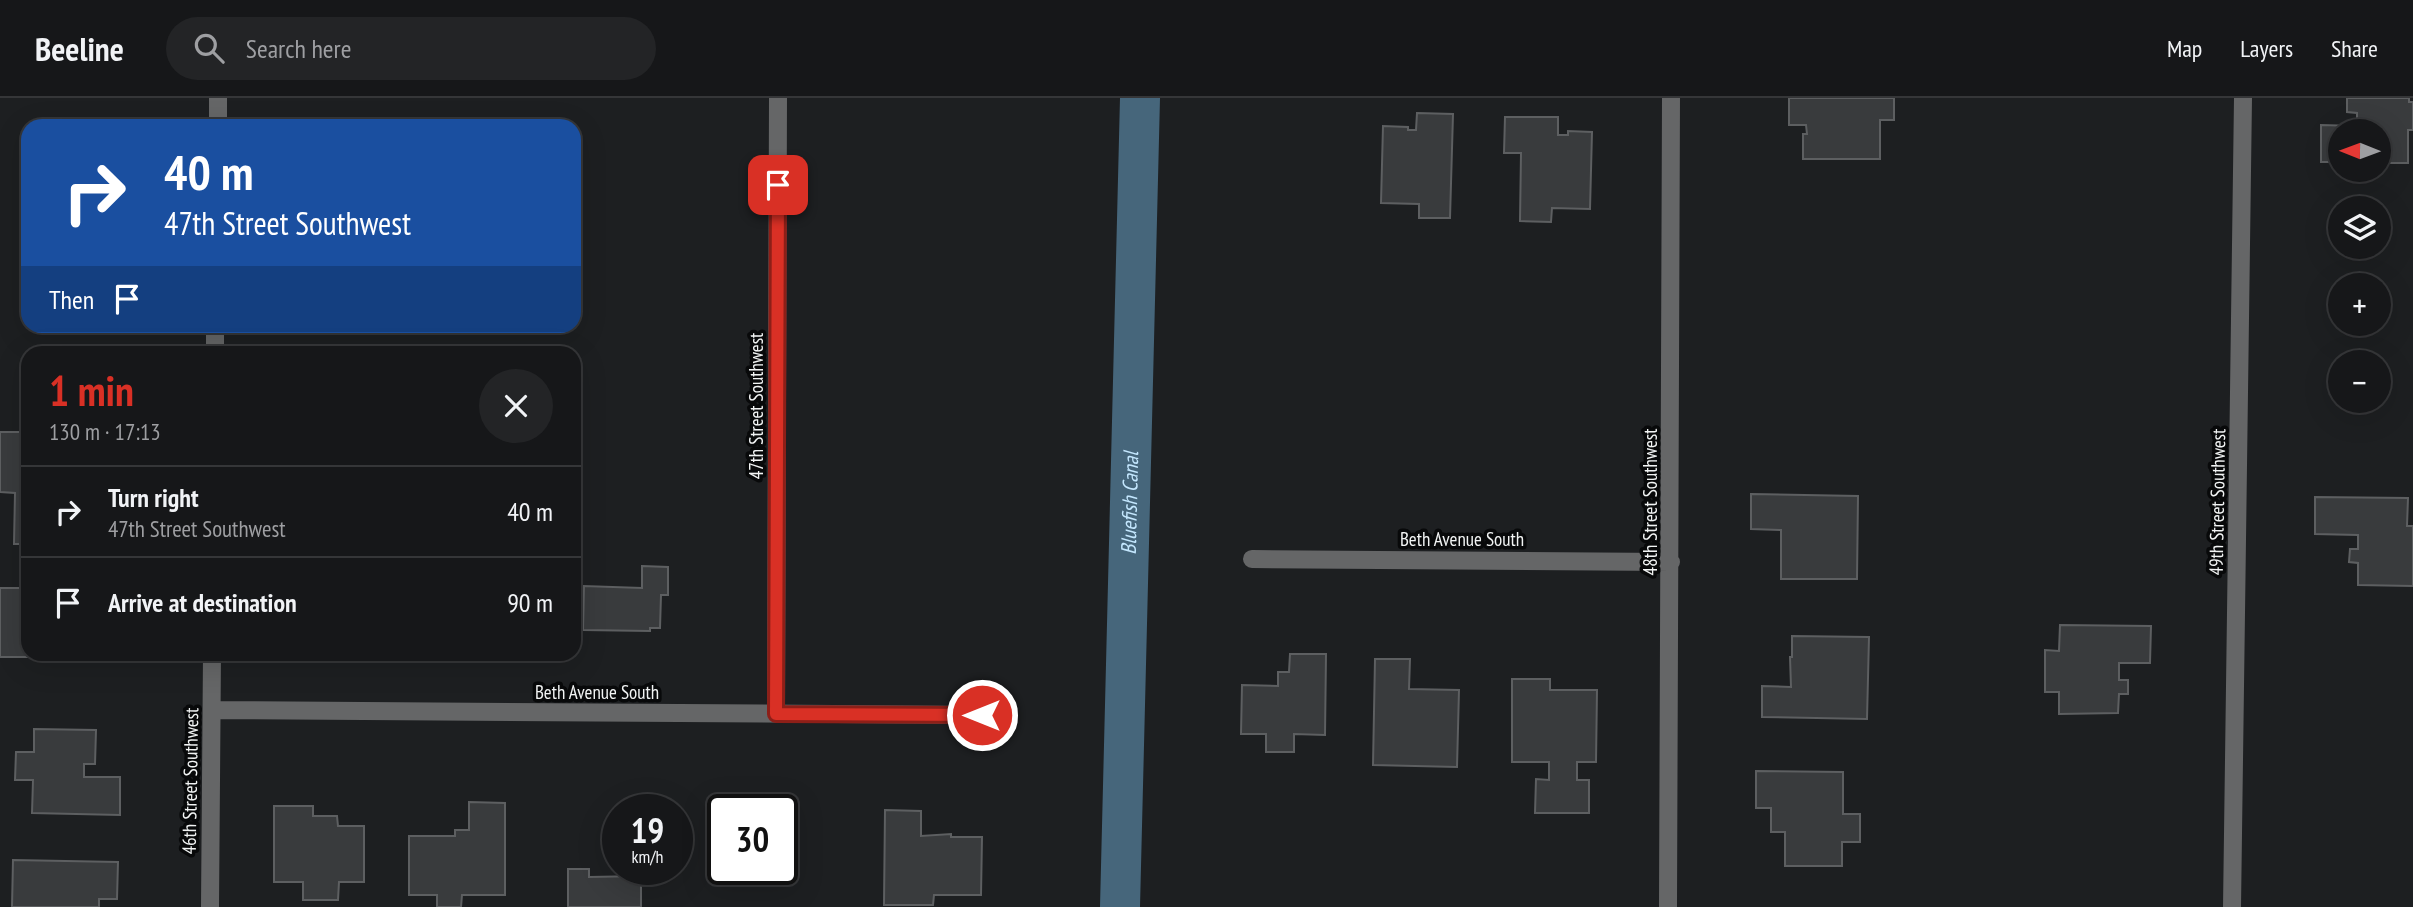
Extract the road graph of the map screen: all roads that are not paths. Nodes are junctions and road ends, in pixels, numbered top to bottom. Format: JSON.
{"nodes":[{"id":1,"x":218,"y":98,"type":"edge"},
{"id":2,"x":778,"y":98,"type":"edge"},
{"id":3,"x":1671,"y":98,"type":"edge"},
{"id":4,"x":2243,"y":98,"type":"edge"},
{"id":5,"x":218,"y":119,"type":"edge"},
{"id":6,"x":1252,"y":559,"type":"dead end"},
{"id":7,"x":1671,"y":562,"type":"junction"},
{"id":8,"x":212,"y":661,"type":"edge"},
{"id":9,"x":212,"y":710,"type":"junction"},
{"id":10,"x":776,"y":714,"type":"junction"},
{"id":11,"x":982,"y":715,"type":"dead end"},
{"id":12,"x":210,"y":907,"type":"edge"},
{"id":13,"x":1668,"y":907,"type":"edge"},
{"id":14,"x":2232,"y":907,"type":"edge"}],
"edges":[{"from":1,"to":5,"type":"street"},
{"from":2,"to":10,"type":"street","name":"47th Street Southwest"},
{"from":3,"to":7,"type":"street","name":"48th Street Southwest"},
{"from":4,"to":14,"type":"street","name":"49th Street Southwest"},
{"from":6,"to":7,"type":"street","name":"Beth Avenue South"},
{"from":7,"to":13,"type":"street","name":"48th Street Southwest"},
{"from":8,"to":9,"type":"street","name":"46th Street Southwest"},
{"from":9,"to":10,"type":"street","name":"Beth Avenue South"},
{"from":9,"to":12,"type":"street","name":"46th Street Southwest"},
{"from":10,"to":11,"type":"street","name":"Beth Avenue South"}]}
